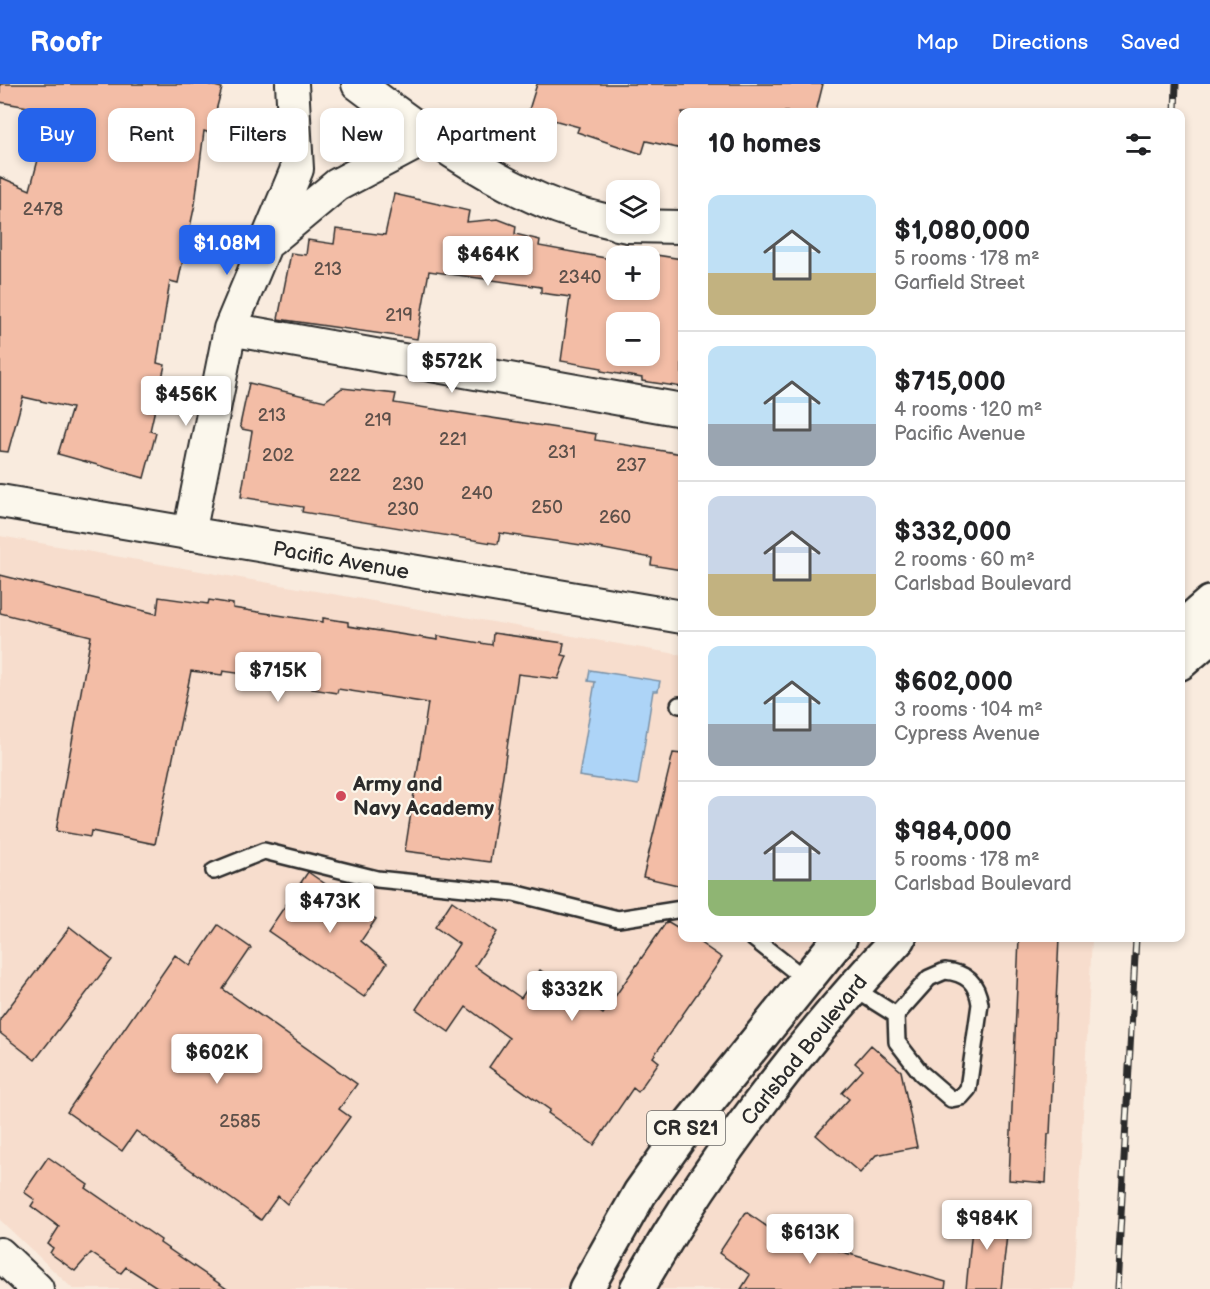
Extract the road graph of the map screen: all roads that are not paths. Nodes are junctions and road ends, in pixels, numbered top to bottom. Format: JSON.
{"nodes":[{"id":1,"x":292,"y":84,"type":"edge"},
{"id":2,"x":358,"y":84,"type":"edge"},
{"id":3,"x":416,"y":128,"type":"edge"},
{"id":4,"x":416,"y":143,"type":"edge"},
{"id":5,"x":472,"y":162,"type":"edge"},
{"id":6,"x":606,"y":220,"type":"edge"},
{"id":7,"x":660,"y":227,"type":"edge"},
{"id":8,"x":678,"y":227,"type":"edge"},
{"id":9,"x":268,"y":242,"type":"junction"},
{"id":10,"x":230,"y":329,"type":"junction"},
{"id":11,"x":678,"y":409,"type":"edge"},
{"id":12,"x":0,"y":501,"type":"edge"},
{"id":13,"x":189,"y":534,"type":"junction"},
{"id":14,"x":1210,"y":603,"type":"edge"},
{"id":15,"x":678,"y":616,"type":"edge"},
{"id":16,"x":1185,"y":625,"type":"edge"},
{"id":17,"x":1210,"y":637,"type":"edge"},
{"id":18,"x":1185,"y":659,"type":"edge"},
{"id":19,"x":214,"y":871,"type":"dead end"},
{"id":20,"x":678,"y":910,"type":"edge"},
{"id":21,"x":758,"y":942,"type":"edge"},
{"id":22,"x":837,"y":942,"type":"edge"},
{"id":23,"x":895,"y":942,"type":"edge"},
{"id":24,"x":805,"y":979,"type":"junction"},
{"id":25,"x":853,"y":988,"type":"junction"},
{"id":26,"x":896,"y":1015,"type":"junction"},
{"id":27,"x":0,"y":1254,"type":"edge"},
{"id":28,"x":37,"y":1289,"type":"edge"},
{"id":29,"x":586,"y":1289,"type":"edge"},
{"id":30,"x":638,"y":1289,"type":"edge"}],
"edges":[{"from":1,"to":9,"type":"street"},
{"from":2,"to":3,"type":"street"},
{"from":4,"to":9,"type":"street"},
{"from":5,"to":6,"type":"street"},
{"from":7,"to":8,"type":"street"},
{"from":9,"to":10,"type":"street"},
{"from":10,"to":11,"type":"street"},
{"from":10,"to":13,"type":"street"},
{"from":12,"to":13,"type":"street","name":"Pacific Avenue"},
{"from":13,"to":15,"type":"street","name":"Pacific Avenue"},
{"from":14,"to":16,"type":"main road"},
{"from":17,"to":18,"type":"main road"},
{"from":19,"to":20,"type":"lane"},
{"from":21,"to":24,"type":"lane"},
{"from":22,"to":24,"type":"main road","name":"Carlsbad Boulevard","number":"CR S21"},
{"from":23,"to":25,"type":"main road","name":"Carlsbad Boulevard","number":"CR S21"},
{"from":24,"to":29,"type":"main road","name":"Carlsbad Boulevard","number":"CR S21"},
{"from":25,"to":26,"type":"lane"},
{"from":25,"to":30,"type":"main road","name":"Carlsbad Boulevard","number":"CR S21"},
{"from":26,"to":26,"type":"lane"},
{"from":27,"to":28,"type":"street"}]}
